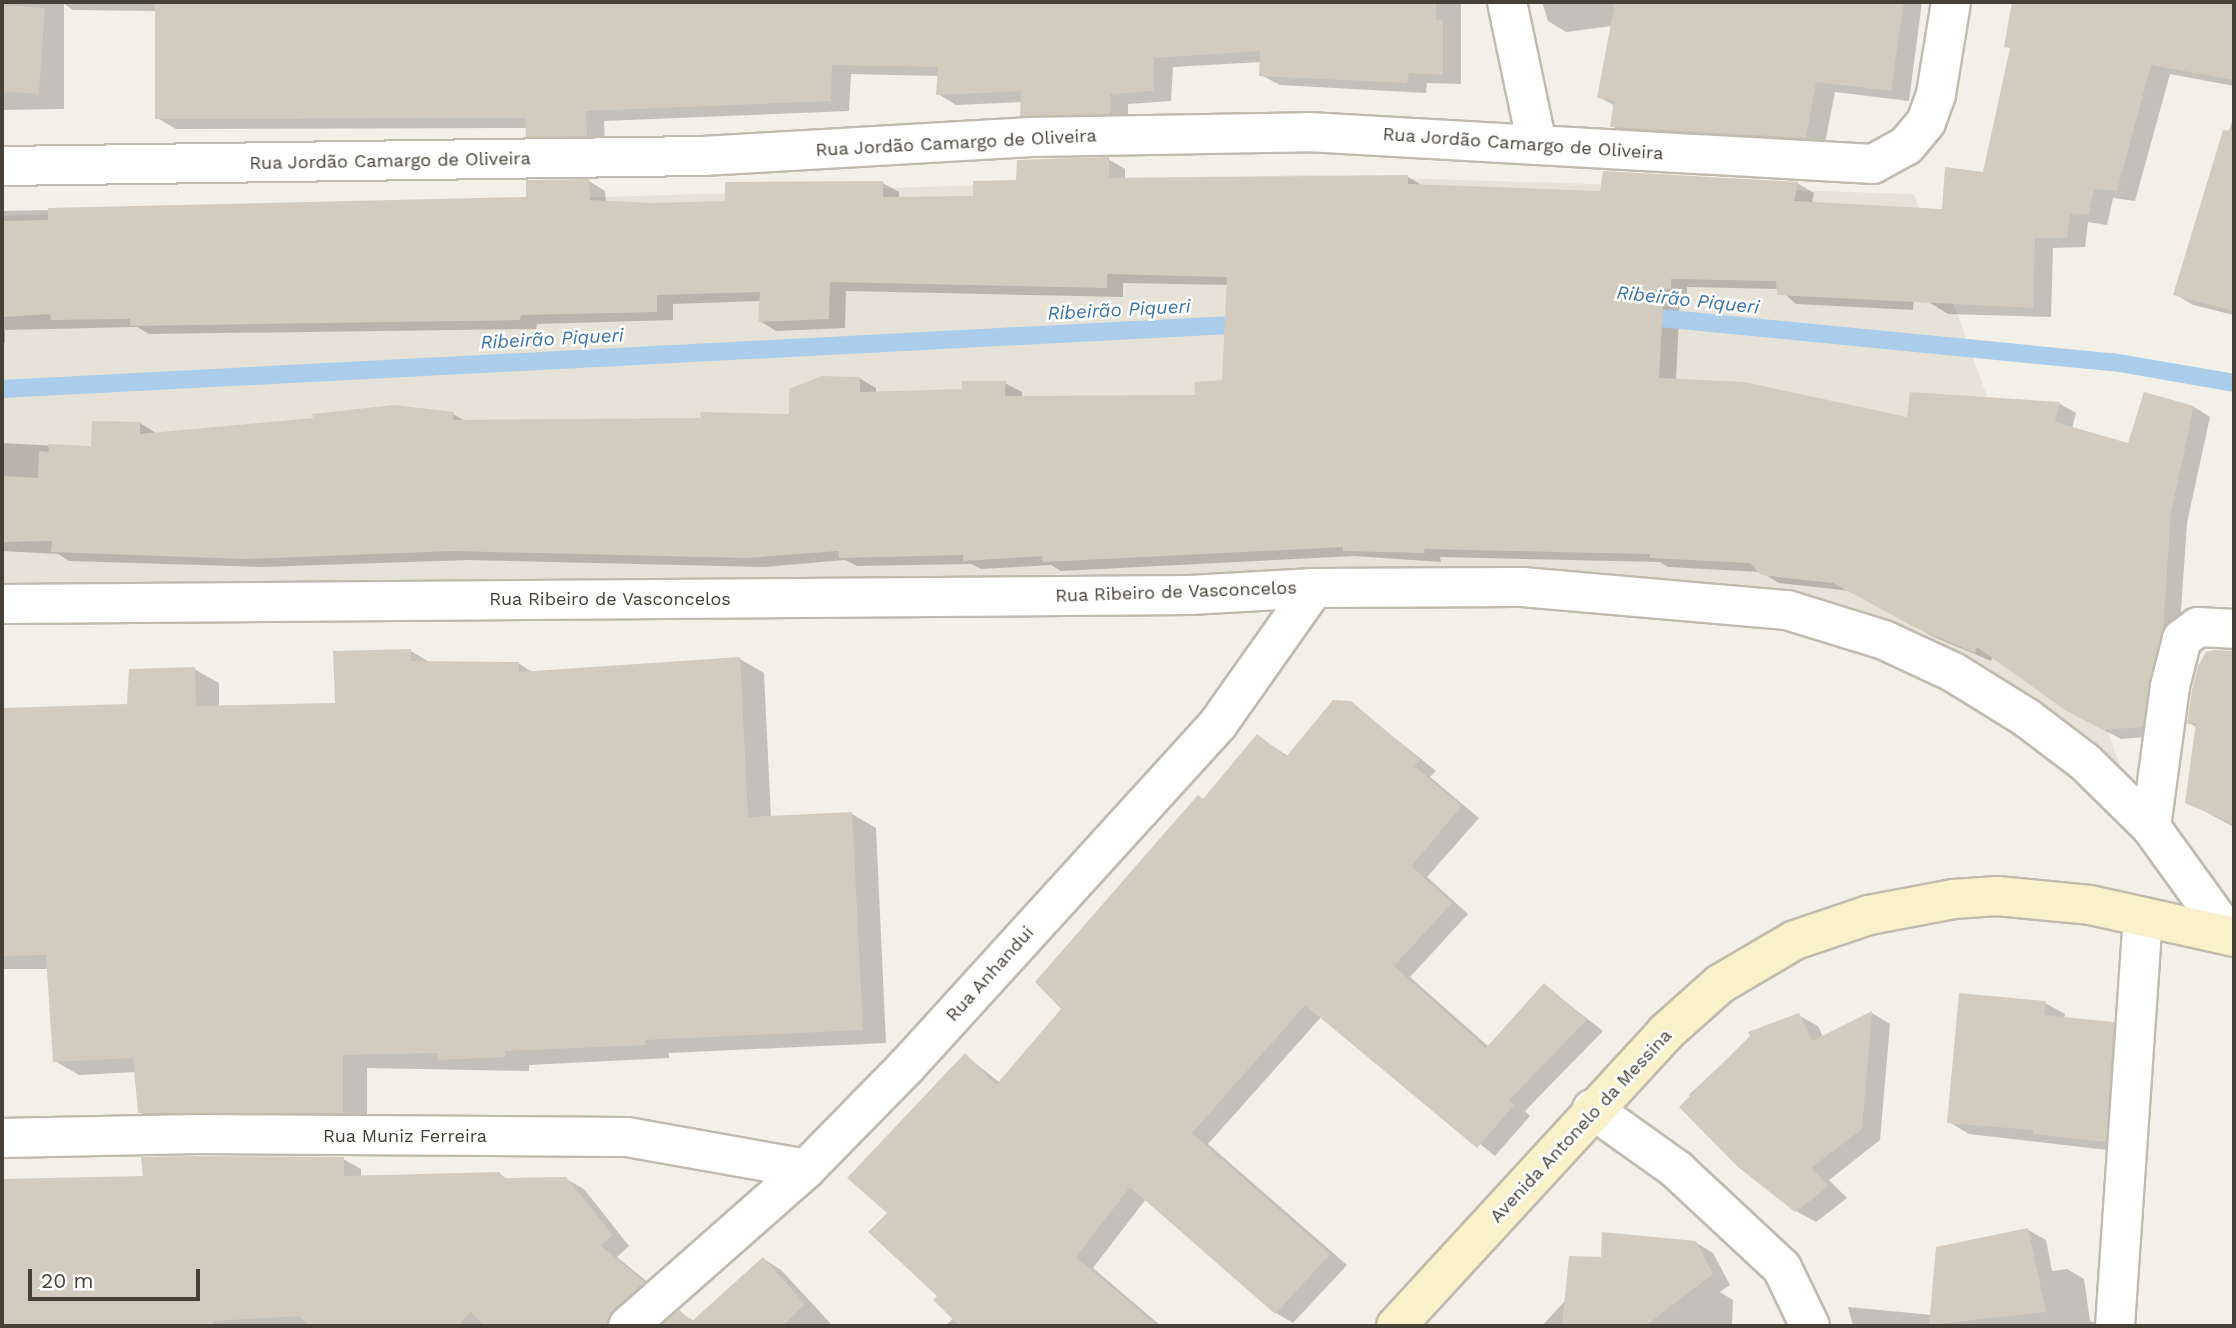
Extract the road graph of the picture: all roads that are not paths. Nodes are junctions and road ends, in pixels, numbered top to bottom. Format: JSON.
{"nodes":[{"id":1,"x":1507,"y":2,"type":"edge"},
{"id":2,"x":1951,"y":2,"type":"edge"},
{"id":3,"x":1537,"y":144,"type":"junction"},
{"id":4,"x":2,"y":166,"type":"edge"},
{"id":5,"x":1314,"y":588,"type":"junction"},
{"id":6,"x":2,"y":604,"type":"edge"},
{"id":7,"x":2234,"y":629,"type":"edge"},
{"id":8,"x":2151,"y":827,"type":"junction"},
{"id":9,"x":2143,"y":917,"type":"junction"},
{"id":10,"x":2231,"y":936,"type":"edge"},
{"id":11,"x":1592,"y":1109,"type":"junction"},
{"id":12,"x":2,"y":1138,"type":"edge"},
{"id":13,"x":806,"y":1168,"type":"junction"},
{"id":14,"x":628,"y":1326,"type":"edge"},
{"id":15,"x":1396,"y":1326,"type":"edge"},
{"id":16,"x":1810,"y":1326,"type":"edge"},
{"id":17,"x":2115,"y":1326,"type":"edge"}],
"edges":[{"from":1,"to":3,"type":"street"},
{"from":2,"to":3,"type":"street","name":"Rua Jordão Camargo de Oliveira"},
{"from":3,"to":4,"type":"street","name":"Rua Jordão Camargo de Oliveira"},
{"from":5,"to":6,"type":"street","name":"Rua Ribeiro de Vasconcelos"},
{"from":5,"to":8,"type":"street","name":"Rua Ribeiro de Vasconcelos"},
{"from":5,"to":13,"type":"street","name":"Rua Anhandui"},
{"from":7,"to":8,"type":"street"},
{"from":8,"to":10,"type":"street","name":"Rua Ribeiro de Vasconcelos"},
{"from":9,"to":10,"type":"street","name":"Avenida Antonelo da Messina"},
{"from":9,"to":11,"type":"street","name":"Avenida Antonelo da Messina"},
{"from":9,"to":17,"type":"street"},
{"from":11,"to":15,"type":"street","name":"Avenida Antonelo da Messina"},
{"from":11,"to":16,"type":"street"},
{"from":12,"to":13,"type":"street","name":"Rua Muniz Ferreira"},
{"from":13,"to":14,"type":"street","name":"Rua Anhandui"}]}
